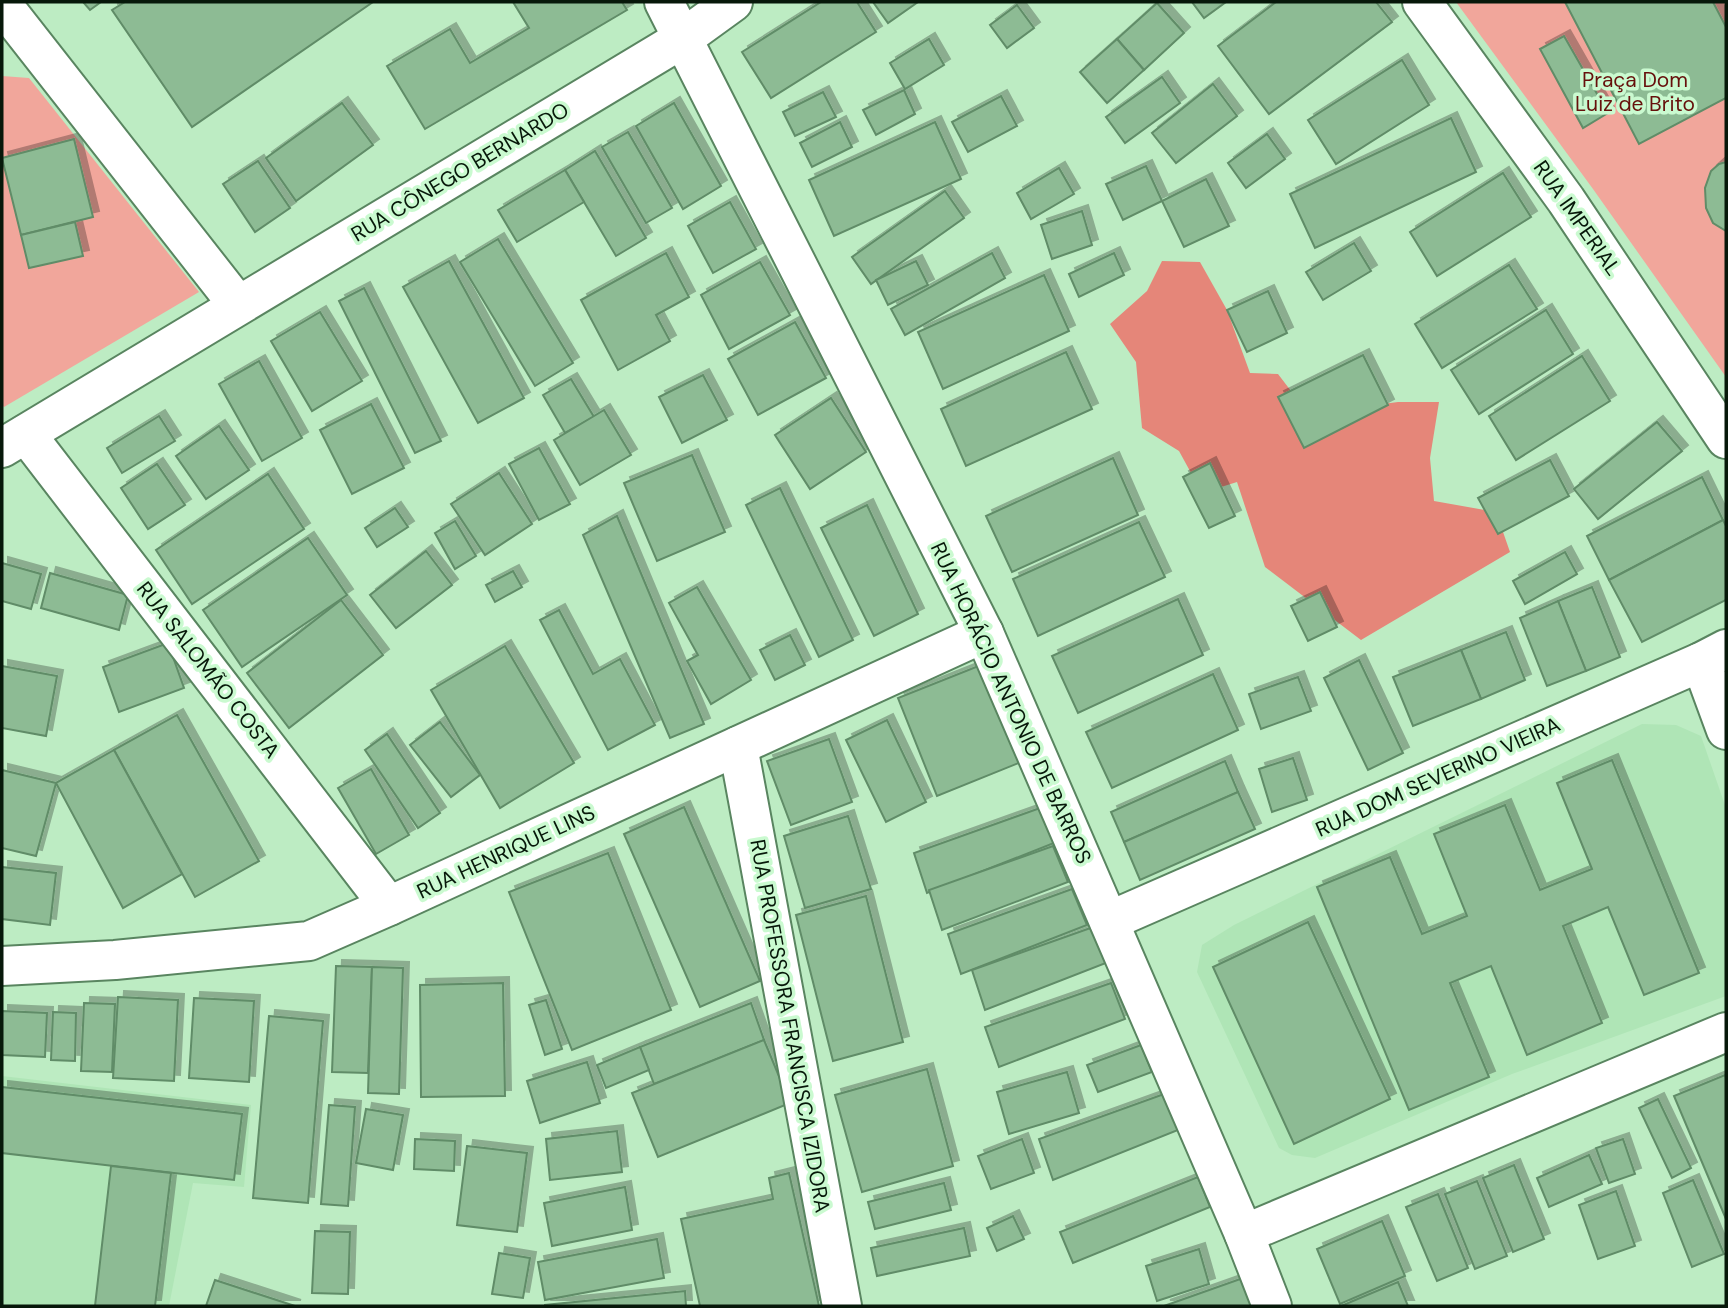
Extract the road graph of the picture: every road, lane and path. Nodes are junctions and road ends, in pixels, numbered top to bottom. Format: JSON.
{"nodes":[{"id":1,"x":664,"y":2,"type":"edge"},
{"id":2,"x":733,"y":2,"type":"edge"},
{"id":3,"x":1422,"y":2,"type":"edge"},
{"id":4,"x":2,"y":4,"type":"edge"},
{"id":5,"x":682,"y":39,"type":"junction"},
{"id":6,"x":238,"y":305,"type":"junction"},
{"id":7,"x":1726,"y":439,"type":"edge"},
{"id":8,"x":14,"y":441,"type":"edge"},
{"id":9,"x":984,"y":633,"type":"junction"},
{"id":10,"x":1713,"y":655,"type":"edge"},
{"id":11,"x":1726,"y":730,"type":"edge"},
{"id":12,"x":738,"y":746,"type":"junction"},
{"id":13,"x":390,"y":906,"type":"junction"},
{"id":14,"x":1109,"y":921,"type":"junction"},
{"id":15,"x":2,"y":966,"type":"edge"},
{"id":16,"x":1726,"y":1032,"type":"edge"},
{"id":17,"x":1244,"y":1234,"type":"junction"},
{"id":18,"x":842,"y":1306,"type":"edge"},
{"id":19,"x":1272,"y":1306,"type":"edge"}],
"edges":[{"from":1,"to":5,"type":"street","name":"RUA HORÁCIO ANTONIO DE BARROS"},
{"from":2,"to":5,"type":"street","name":"RUA CÔNEGO BERNARDO"},
{"from":3,"to":7,"type":"street","name":"RUA IMPERIAL"},
{"from":4,"to":6,"type":"street"},
{"from":5,"to":6,"type":"street","name":"RUA CÔNEGO BERNARDO"},
{"from":5,"to":9,"type":"street","name":"RUA HORÁCIO ANTONIO DE BARROS"},
{"from":6,"to":8,"type":"street","name":"RUA CÔNEGO BERNARDO"},
{"from":8,"to":13,"type":"street","name":"RUA SALOMÃO COSTA"},
{"from":9,"to":12,"type":"street","name":"RUA HENRIQUE LINS"},
{"from":9,"to":14,"type":"street","name":"RUA HORÁCIO ANTONIO DE BARROS"},
{"from":10,"to":11,"type":"street","name":"RUA DOM SEVERINO VIEIRA"},
{"from":10,"to":14,"type":"street","name":"RUA DOM SEVERINO VIEIRA"},
{"from":12,"to":13,"type":"street","name":"RUA HENRIQUE LINS"},
{"from":12,"to":18,"type":"street","name":"RUA PROFESSORA FRANCISCA IZIDORA"},
{"from":13,"to":15,"type":"street","name":"RUA HENRIQUE LINS"},
{"from":14,"to":17,"type":"street","name":"RUA HORÁCIO ANTONIO DE BARROS"},
{"from":16,"to":17,"type":"street"},
{"from":17,"to":19,"type":"street","name":"RUA HORÁCIO ANTONIO DE BARROS"}]}
